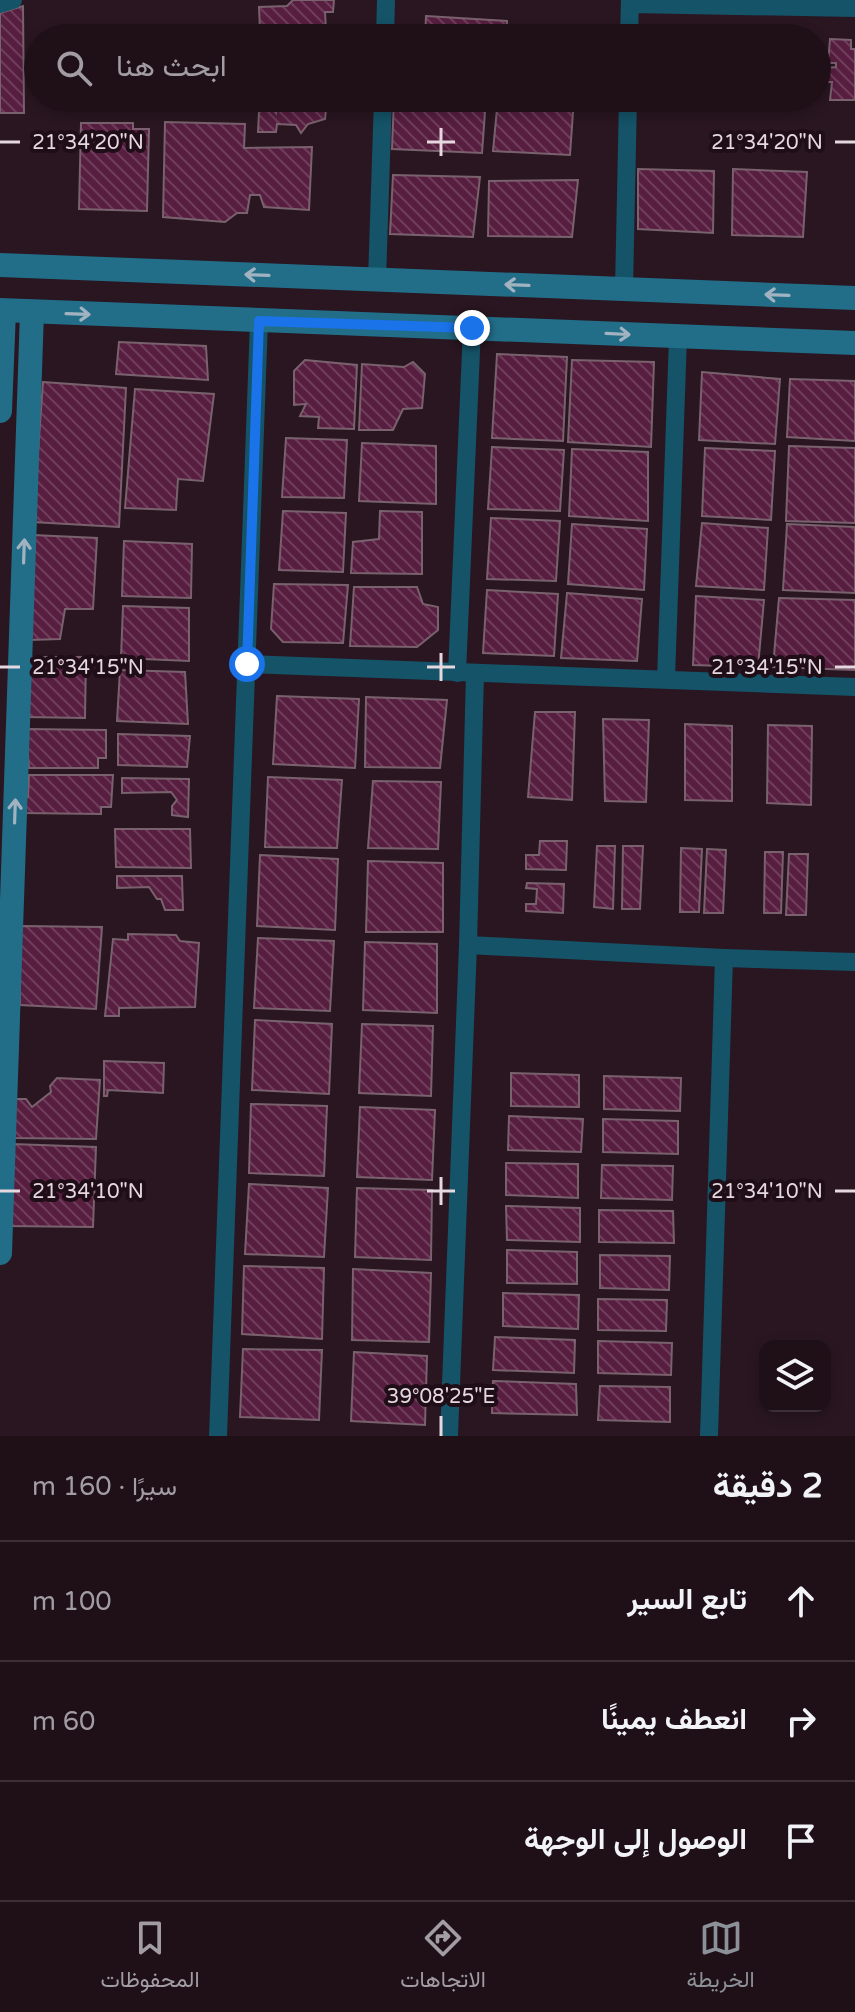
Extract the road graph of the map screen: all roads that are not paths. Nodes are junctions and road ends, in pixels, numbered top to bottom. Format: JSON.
{"nodes":[{"id":1,"x":13,"y":0,"type":"edge"},
{"id":2,"x":386,"y":0,"type":"edge"},
{"id":3,"x":630,"y":2,"type":"edge"},
{"id":4,"x":0,"y":4,"type":"edge"},
{"id":5,"x":855,"y":8,"type":"edge"},
{"id":6,"x":385,"y":24,"type":"edge"},
{"id":7,"x":629,"y":24,"type":"edge"},
{"id":8,"x":383,"y":112,"type":"edge"},
{"id":9,"x":628,"y":112,"type":"edge"},
{"id":10,"x":0,"y":265,"type":"edge"},
{"id":11,"x":377,"y":280,"type":"junction"},
{"id":12,"x":624,"y":289,"type":"junction"},
{"id":13,"x":855,"y":298,"type":"edge"},
{"id":14,"x":2,"y":310,"type":"edge"},
{"id":15,"x":32,"y":312,"type":"junction"},
{"id":16,"x":259,"y":321,"type":"junction"},
{"id":17,"x":472,"y":328,"type":"junction"},
{"id":18,"x":678,"y":337,"type":"junction"},
{"id":19,"x":855,"y":343,"type":"edge"},
{"id":20,"x":0,"y":411,"type":"edge"},
{"id":21,"x":247,"y":664,"type":"junction"},
{"id":22,"x":466,"y":673,"type":"junction"},
{"id":23,"x":666,"y":679,"type":"junction"},
{"id":24,"x":855,"y":687,"type":"edge"},
{"id":25,"x":468,"y":945,"type":"junction"},
{"id":26,"x":724,"y":958,"type":"junction"},
{"id":27,"x":855,"y":962,"type":"edge"},
{"id":28,"x":0,"y":1253,"type":"edge"},
{"id":29,"x":218,"y":1436,"type":"edge"},
{"id":30,"x":449,"y":1436,"type":"edge"},
{"id":31,"x":709,"y":1436,"type":"edge"}],
"edges":[{"from":1,"to":4,"type":"street"},
{"from":2,"to":6,"type":"street"},
{"from":3,"to":5,"type":"street"},
{"from":3,"to":7,"type":"street"},
{"from":8,"to":11,"type":"street"},
{"from":9,"to":12,"type":"street"},
{"from":11,"to":10,"type":"street","one_way":true},
{"from":12,"to":11,"type":"street","one_way":true},
{"from":13,"to":12,"type":"street","one_way":true},
{"from":14,"to":15,"type":"street"},
{"from":14,"to":20,"type":"street"},
{"from":15,"to":16,"type":"street","one_way":true},
{"from":28,"to":15,"type":"street","one_way":true},
{"from":16,"to":17,"type":"street"},
{"from":16,"to":21,"type":"street"},
{"from":17,"to":18,"type":"street","one_way":true},
{"from":17,"to":22,"type":"street"},
{"from":18,"to":19,"type":"street"},
{"from":18,"to":23,"type":"street"},
{"from":21,"to":22,"type":"street"},
{"from":21,"to":29,"type":"street"},
{"from":22,"to":23,"type":"street"},
{"from":22,"to":25,"type":"street"},
{"from":23,"to":24,"type":"street"},
{"from":25,"to":26,"type":"street"},
{"from":25,"to":30,"type":"street"},
{"from":26,"to":27,"type":"street"},
{"from":26,"to":31,"type":"street"}]}
